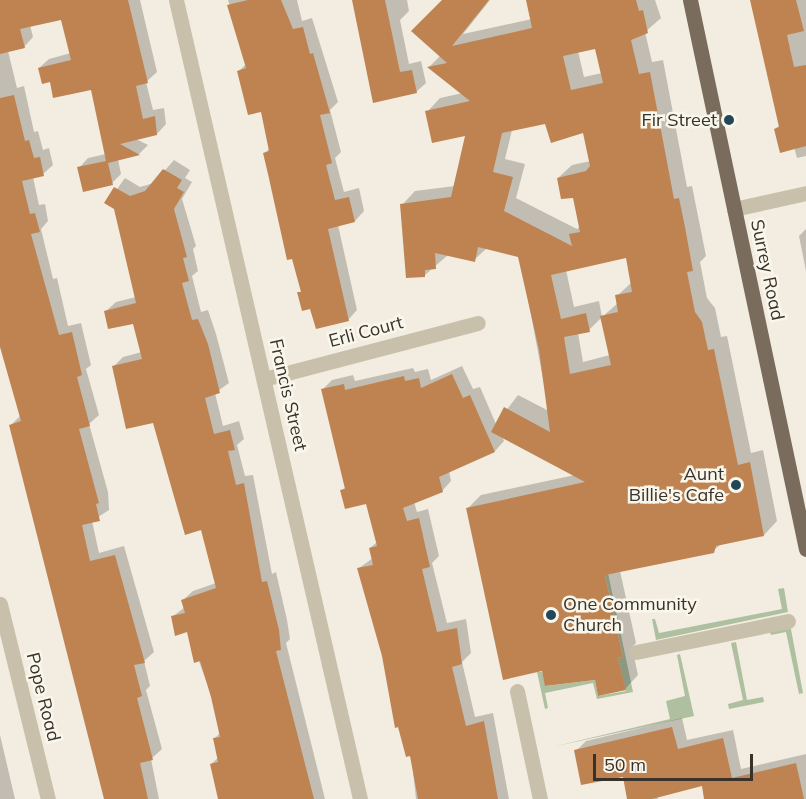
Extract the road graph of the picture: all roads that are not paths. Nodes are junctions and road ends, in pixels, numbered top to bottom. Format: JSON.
{"nodes":[{"id":1,"x":176,"y":0,"type":"edge"},
{"id":2,"x":690,"y":0,"type":"edge"},
{"id":3,"x":806,"y":193,"type":"edge"},
{"id":4,"x":734,"y":209,"type":"junction"},
{"id":5,"x":478,"y":323,"type":"dead end"},
{"id":6,"x":264,"y":379,"type":"junction"},
{"id":7,"x":806,"y":549,"type":"edge"},
{"id":8,"x":0,"y":604,"type":"edge"},
{"id":9,"x":788,"y":621,"type":"dead end"},
{"id":10,"x":636,"y":652,"type":"dead end"},
{"id":11,"x":517,"y":691,"type":"dead end"},
{"id":12,"x":48,"y":799,"type":"edge"},
{"id":13,"x":360,"y":799,"type":"edge"},
{"id":14,"x":540,"y":799,"type":"edge"}],
"edges":[{"from":1,"to":6,"type":"street","name":"Francis Street"},
{"from":2,"to":4,"type":"main road","name":"Surrey Road"},
{"from":3,"to":4,"type":"street"},
{"from":4,"to":7,"type":"main road","name":"Surrey Road"},
{"from":5,"to":6,"type":"street","name":"Erli Court"},
{"from":6,"to":13,"type":"street","name":"Francis Street"},
{"from":8,"to":12,"type":"street","name":"Pope Road"},
{"from":9,"to":10,"type":"street"},
{"from":11,"to":14,"type":"street"}]}
